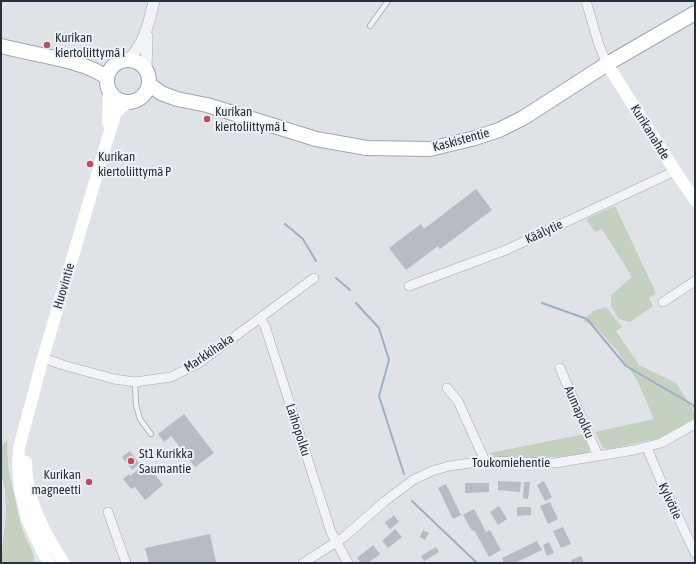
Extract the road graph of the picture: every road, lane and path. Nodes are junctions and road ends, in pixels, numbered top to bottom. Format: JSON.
{"nodes":[{"id":1,"x":154,"y":1,"type":"edge"},
{"id":2,"x":388,"y":1,"type":"edge"},
{"id":3,"x":586,"y":1,"type":"edge"},
{"id":4,"x":695,"y":13,"type":"edge"},
{"id":5,"x":370,"y":26,"type":"dead end"},
{"id":6,"x":147,"y":31,"type":"junction"},
{"id":7,"x":1,"y":46,"type":"edge"},
{"id":8,"x":129,"y":59,"type":"junction"},
{"id":9,"x":63,"y":60,"type":"junction"},
{"id":10,"x":115,"y":63,"type":"junction"},
{"id":11,"x":607,"y":64,"type":"junction"},
{"id":12,"x":107,"y":78,"type":"junction"},
{"id":13,"x":148,"y":78,"type":"junction"},
{"id":14,"x":109,"y":92,"type":"junction"},
{"id":15,"x":177,"y":99,"type":"junction"},
{"id":16,"x":133,"y":101,"type":"junction"},
{"id":17,"x":106,"y":144,"type":"junction"},
{"id":18,"x":675,"y":170,"type":"junction"},
{"id":19,"x":695,"y":200,"type":"edge"},
{"id":20,"x":314,"y":278,"type":"dead end"},
{"id":21,"x":695,"y":282,"type":"edge"},
{"id":22,"x":410,"y":286,"type":"dead end"},
{"id":23,"x":663,"y":302,"type":"dead end"},
{"id":24,"x":260,"y":318,"type":"junction"},
{"id":25,"x":43,"y":358,"type":"junction"},
{"id":26,"x":560,"y":368,"type":"dead end"},
{"id":27,"x":135,"y":382,"type":"junction"},
{"id":28,"x":447,"y":388,"type":"dead end"},
{"id":29,"x":695,"y":424,"type":"edge"},
{"id":30,"x":24,"y":429,"type":"junction"},
{"id":31,"x":151,"y":434,"type":"dead end"},
{"id":32,"x":647,"y":448,"type":"junction"},
{"id":33,"x":598,"y":456,"type":"junction"},
{"id":34,"x":485,"y":461,"type":"junction"},
{"id":35,"x":108,"y":512,"type":"dead end"},
{"id":36,"x":336,"y":543,"type":"junction"},
{"id":37,"x":695,"y":553,"type":"edge"},
{"id":38,"x":48,"y":563,"type":"edge"},
{"id":39,"x":64,"y":563,"type":"edge"},
{"id":40,"x":126,"y":563,"type":"edge"},
{"id":41,"x":303,"y":563,"type":"edge"},
{"id":42,"x":348,"y":563,"type":"edge"}],
"edges":[{"from":1,"to":6,"type":"street"},
{"from":2,"to":5,"type":"lane"},
{"from":3,"to":11,"type":"street"},
{"from":4,"to":11,"type":"main road","name":"Kaskistentie"},
{"from":6,"to":8,"type":"street"},
{"from":6,"to":13,"type":"street"},
{"from":7,"to":9,"type":"main road"},
{"from":8,"to":10,"type":"main road"},
{"from":8,"to":13,"type":"main road"},
{"from":9,"to":10,"type":"main road"},
{"from":9,"to":12,"type":"main road"},
{"from":10,"to":12,"type":"main road"},
{"from":11,"to":15,"type":"main road","name":"Kaskistentie"},
{"from":11,"to":18,"type":"main road","name":"Kurikanahde"},
{"from":12,"to":14,"type":"main road"},
{"from":13,"to":15,"type":"main road","name":"Kaskistentie"},
{"from":13,"to":16,"type":"main road"},
{"from":14,"to":16,"type":"main road"},
{"from":14,"to":17,"type":"main road","name":"Huovintie"},
{"from":15,"to":16,"type":"main road","name":"Kaskistentie"},
{"from":16,"to":17,"type":"main road","name":"Huovintie"},
{"from":17,"to":25,"type":"main road","name":"Huovintie"},
{"from":18,"to":19,"type":"main road","name":"Kurikanahde"},
{"from":18,"to":22,"type":"street","name":"Käälytie"},
{"from":20,"to":24,"type":"street","name":"Markkihaka"},
{"from":21,"to":23,"type":"street"},
{"from":24,"to":27,"type":"street","name":"Markkihaka"},
{"from":24,"to":36,"type":"street","name":"Laihopolku"},
{"from":25,"to":27,"type":"street","name":"Markkihaka"},
{"from":25,"to":30,"type":"main road","name":"Huovintie"},
{"from":26,"to":33,"type":"street","name":"Aumapolku"},
{"from":27,"to":31,"type":"lane"},
{"from":28,"to":34,"type":"street"},
{"from":29,"to":32,"type":"street","name":"Toukomiehentie"},
{"from":30,"to":38,"type":"main road","name":"Huovintie"},
{"from":30,"to":39,"type":"main road","name":"Huovintie"},
{"from":32,"to":33,"type":"street","name":"Toukomiehentie"},
{"from":32,"to":37,"type":"street","name":"Kylvötie"},
{"from":33,"to":34,"type":"street","name":"Toukomiehentie"},
{"from":34,"to":36,"type":"street","name":"Toukomiehentie"},
{"from":35,"to":40,"type":"street"},
{"from":36,"to":41,"type":"street","name":"Toukomiehentie"},
{"from":36,"to":42,"type":"street","name":"Laihopolku"}]}
